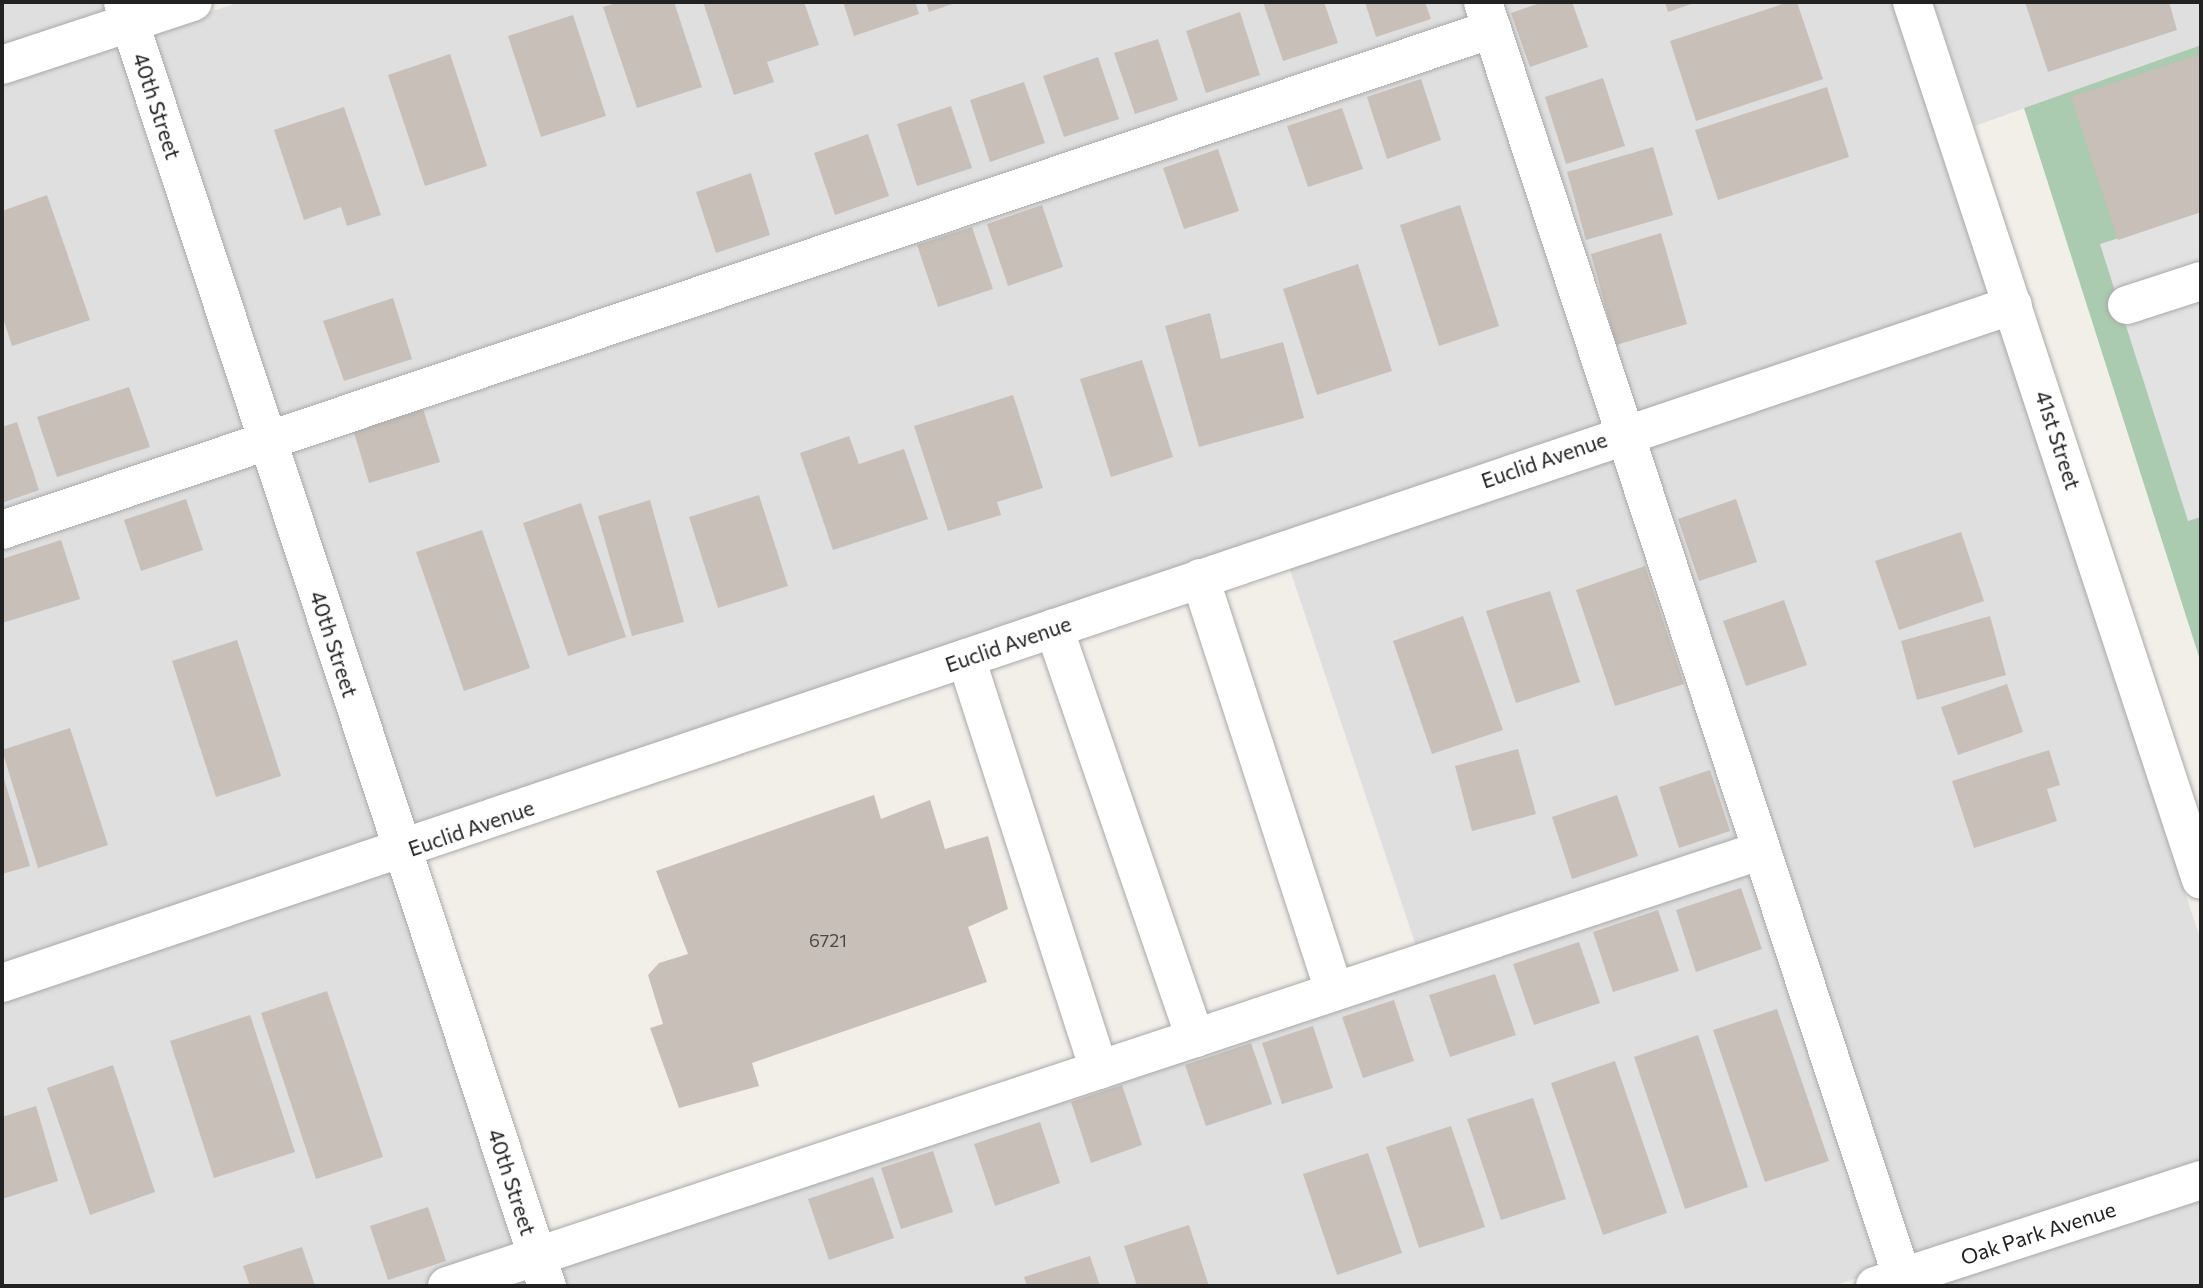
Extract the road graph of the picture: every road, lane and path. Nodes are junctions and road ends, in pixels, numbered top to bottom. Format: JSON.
{"nodes":[{"id":1,"x":193,"y":2,"type":"edge"},
{"id":2,"x":1912,"y":2,"type":"edge"},
{"id":3,"x":126,"y":12,"type":"edge"},
{"id":4,"x":1487,"y":15,"type":"edge"},
{"id":5,"x":2,"y":65,"type":"edge"},
{"id":6,"x":2201,"y":281,"type":"edge"},
{"id":7,"x":2127,"y":304,"type":"dead end"},
{"id":8,"x":2013,"y":305,"type":"junction"},
{"id":9,"x":1625,"y":432,"type":"junction"},
{"id":10,"x":267,"y":441,"type":"junction"},
{"id":11,"x":2,"y":530,"type":"edge"},
{"id":12,"x":1200,"y":578,"type":"junction"},
{"id":13,"x":1055,"y":628,"type":"junction"},
{"id":14,"x":966,"y":658,"type":"junction"},
{"id":15,"x":1762,"y":850,"type":"junction"},
{"id":16,"x":403,"y":851,"type":"junction"},
{"id":17,"x":2201,"y":880,"type":"edge"},
{"id":18,"x":2,"y":983,"type":"edge"},
{"id":19,"x":1334,"y":991,"type":"junction"},
{"id":20,"x":1195,"y":1038,"type":"junction"},
{"id":21,"x":1099,"y":1070,"type":"junction"},
{"id":22,"x":2201,"y":1180,"type":"edge"},
{"id":23,"x":542,"y":1271,"type":"edge"},
{"id":24,"x":1889,"y":1282,"type":"edge"},
{"id":25,"x":447,"y":1286,"type":"edge"}],
"edges":[{"from":1,"to":3,"type":"street"},
{"from":2,"to":8,"type":"street","name":"41st Street"},
{"from":3,"to":5,"type":"street"},
{"from":3,"to":10,"type":"street","name":"40th Street"},
{"from":4,"to":9,"type":"street"},
{"from":4,"to":10,"type":"street"},
{"from":6,"to":7,"type":"street"},
{"from":8,"to":9,"type":"street","name":"Euclid Avenue"},
{"from":8,"to":17,"type":"street","name":"41st Street"},
{"from":9,"to":12,"type":"street","name":"Euclid Avenue"},
{"from":9,"to":15,"type":"street"},
{"from":10,"to":11,"type":"street"},
{"from":10,"to":16,"type":"street","name":"40th Street"},
{"from":12,"to":13,"type":"street","name":"Euclid Avenue"},
{"from":12,"to":19,"type":"street"},
{"from":13,"to":14,"type":"street","name":"Euclid Avenue"},
{"from":13,"to":20,"type":"street"},
{"from":14,"to":16,"type":"street","name":"Euclid Avenue"},
{"from":14,"to":21,"type":"street"},
{"from":15,"to":19,"type":"street"},
{"from":15,"to":24,"type":"street"},
{"from":16,"to":18,"type":"street","name":"Euclid Avenue"},
{"from":16,"to":23,"type":"street","name":"40th Street"},
{"from":19,"to":20,"type":"street"},
{"from":20,"to":21,"type":"street"},
{"from":21,"to":23,"type":"street"},
{"from":22,"to":24,"type":"street","name":"Oak Park Avenue"},
{"from":23,"to":25,"type":"street"}]}
